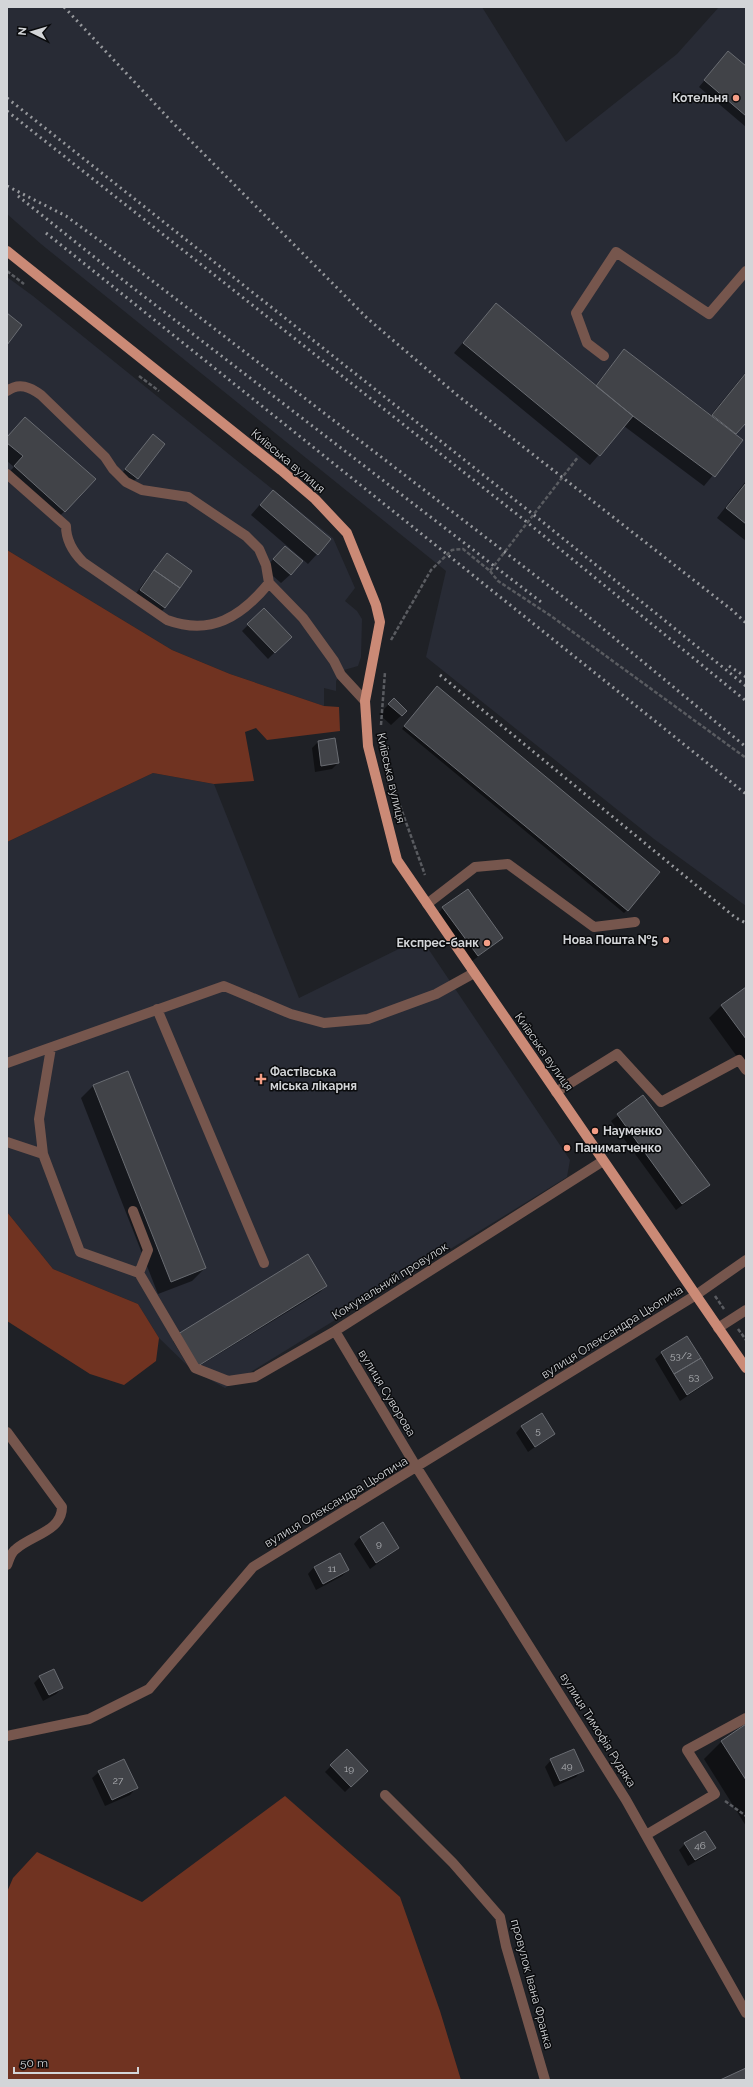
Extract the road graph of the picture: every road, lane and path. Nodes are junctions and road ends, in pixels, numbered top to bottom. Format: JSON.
{"nodes":[{"id":1,"x":7,"y":251,"type":"edge"},
{"id":2,"x":7,"y":271,"type":"edge"},
{"id":3,"x":746,"y":271,"type":"edge"},
{"id":4,"x":26,"y":285,"type":"dead end"},
{"id":5,"x":604,"y":356,"type":"dead end"},
{"id":6,"x":136,"y":373,"type":"dead end"},
{"id":7,"x":7,"y":391,"type":"edge"},
{"id":8,"x":160,"y":392,"type":"dead end"},
{"id":9,"x":578,"y":457,"type":"dead end"},
{"id":10,"x":7,"y":474,"type":"edge"},
{"id":11,"x":490,"y":571,"type":"junction"},
{"id":12,"x":269,"y":583,"type":"junction"},
{"id":13,"x":377,"y":639,"type":"junction"},
{"id":14,"x":386,"y":670,"type":"dead end"},
{"id":15,"x":365,"y":702,"type":"junction"},
{"id":16,"x":381,"y":732,"type":"dead end"},
{"id":17,"x":746,"y":758,"type":"edge"},
{"id":18,"x":392,"y":784,"type":"dead end"},
{"id":19,"x":426,"y":877,"type":"dead end"},
{"id":20,"x":427,"y":904,"type":"junction"},
{"id":21,"x":635,"y":922,"type":"dead end"},
{"id":22,"x":474,"y":973,"type":"junction"},
{"id":23,"x":157,"y":1009,"type":"junction"},
{"id":24,"x":51,"y":1048,"type":"junction"},
{"id":25,"x":7,"y":1063,"type":"edge"},
{"id":26,"x":746,"y":1070,"type":"edge"},
{"id":27,"x":556,"y":1092,"type":"junction"},
{"id":28,"x":7,"y":1142,"type":"edge"},
{"id":29,"x":43,"y":1154,"type":"junction"},
{"id":30,"x":604,"y":1161,"type":"junction"},
{"id":31,"x":133,"y":1211,"type":"dead end"},
{"id":32,"x":746,"y":1260,"type":"edge"},
{"id":33,"x":264,"y":1263,"type":"dead end"},
{"id":34,"x":139,"y":1273,"type":"junction"},
{"id":35,"x":708,"y":1287,"type":"junction"},
{"id":36,"x":696,"y":1296,"type":"junction"},
{"id":37,"x":725,"y":1310,"type":"dead end"},
{"id":38,"x":746,"y":1310,"type":"edge"},
{"id":39,"x":718,"y":1328,"type":"junction"},
{"id":40,"x":738,"y":1328,"type":"dead end"},
{"id":41,"x":335,"y":1331,"type":"junction"},
{"id":42,"x":746,"y":1340,"type":"edge"},
{"id":43,"x":746,"y":1368,"type":"edge"},
{"id":44,"x":7,"y":1432,"type":"edge"},
{"id":45,"x":417,"y":1468,"type":"junction"},
{"id":46,"x":7,"y":1565,"type":"edge"},
{"id":47,"x":746,"y":1718,"type":"edge"},
{"id":48,"x":7,"y":1736,"type":"edge"},
{"id":49,"x":715,"y":1794,"type":"junction"},
{"id":50,"x":385,"y":1795,"type":"dead end"},
{"id":51,"x":746,"y":1816,"type":"edge"},
{"id":52,"x":646,"y":1835,"type":"junction"},
{"id":53,"x":746,"y":2013,"type":"edge"},
{"id":54,"x":545,"y":2080,"type":"edge"}],
"edges":[{"from":1,"to":13,"type":"main road","name":"Київська вулиця"},
{"from":2,"to":4,"type":"path"},
{"from":3,"to":5,"type":"street"},
{"from":6,"to":8,"type":"path"},
{"from":7,"to":12,"type":"street"},
{"from":9,"to":11,"type":"path"},
{"from":10,"to":12,"type":"street"},
{"from":11,"to":13,"type":"path"},
{"from":11,"to":17,"type":"path"},
{"from":12,"to":15,"type":"street"},
{"from":13,"to":15,"type":"main road","name":"Київська вулиця"},
{"from":14,"to":16,"type":"path"},
{"from":15,"to":20,"type":"main road","name":"Київська вулиця"},
{"from":18,"to":19,"type":"path"},
{"from":20,"to":21,"type":"street"},
{"from":20,"to":22,"type":"main road","name":"Київська вулиця"},
{"from":22,"to":23,"type":"street"},
{"from":22,"to":27,"type":"main road","name":"Київська вулиця"},
{"from":23,"to":24,"type":"street"},
{"from":23,"to":33,"type":"street"},
{"from":24,"to":25,"type":"street"},
{"from":24,"to":29,"type":"street"},
{"from":26,"to":27,"type":"street"},
{"from":27,"to":30,"type":"main road","name":"Київська вулиця"},
{"from":28,"to":29,"type":"street"},
{"from":29,"to":34,"type":"street"},
{"from":30,"to":36,"type":"main road","name":"Київська вулиця"},
{"from":30,"to":41,"type":"street","name":"Комунальний провулок"},
{"from":31,"to":34,"type":"street"},
{"from":32,"to":35,"type":"street","name":"вулиця Олександра Цьопича"},
{"from":34,"to":41,"type":"street","name":"Комунальний провулок"},
{"from":35,"to":36,"type":"street","name":"вулиця Олександра Цьопича"},
{"from":35,"to":37,"type":"path"},
{"from":36,"to":39,"type":"main road","name":"Київська вулиця"},
{"from":36,"to":45,"type":"street","name":"вулиця Олександра Цьопича"},
{"from":38,"to":39,"type":"street"},
{"from":39,"to":43,"type":"main road","name":"Київська вулиця"},
{"from":40,"to":42,"type":"path"},
{"from":41,"to":45,"type":"street","name":"вулиця Суворова"},
{"from":44,"to":46,"type":"street"},
{"from":45,"to":48,"type":"street","name":"вулиця Олександра Цьопича"},
{"from":45,"to":52,"type":"street","name":"вулиця Тимофія Рудяка"},
{"from":47,"to":49,"type":"street"},
{"from":49,"to":51,"type":"path"},
{"from":49,"to":52,"type":"street"},
{"from":50,"to":54,"type":"street","name":"провулок Івана Франка"},
{"from":52,"to":53,"type":"street","name":"вулиця Тимофія Рудяка"}]}
